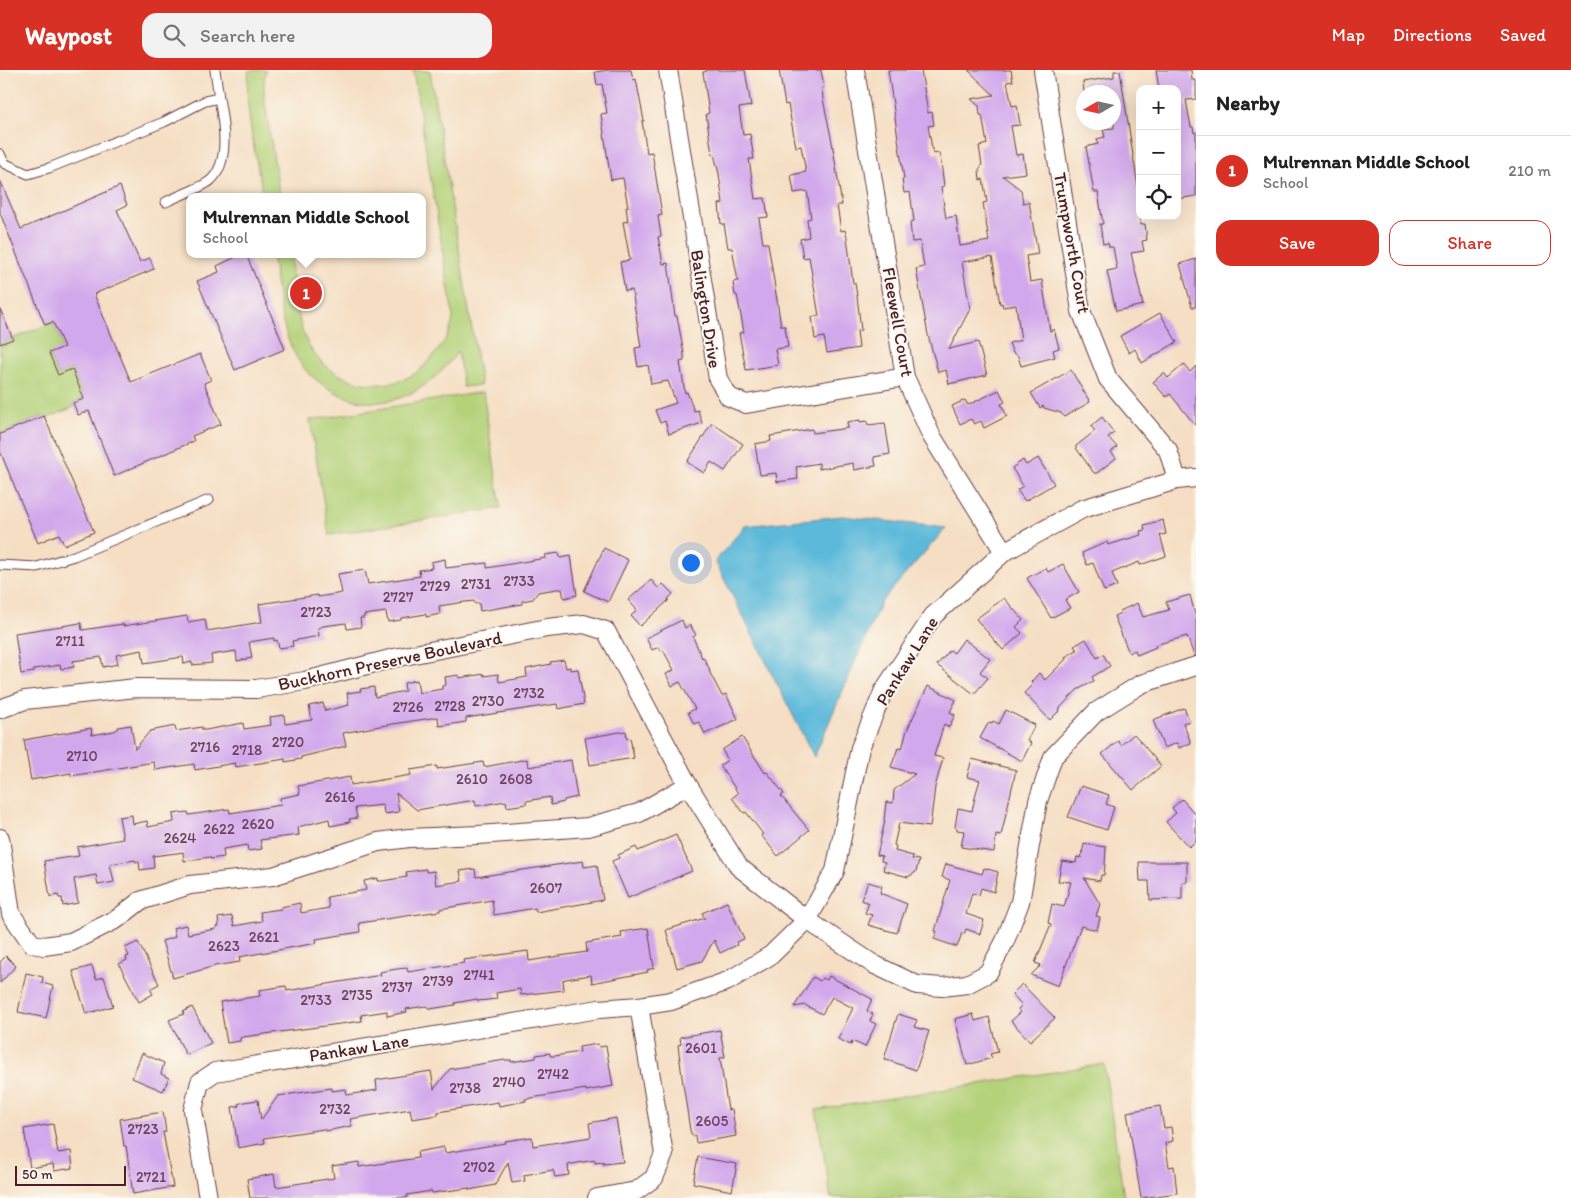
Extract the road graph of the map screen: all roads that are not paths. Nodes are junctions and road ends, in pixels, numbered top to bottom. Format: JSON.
{"nodes":[{"id":1,"x":215,"y":70,"type":"edge"},
{"id":2,"x":668,"y":70,"type":"edge"},
{"id":3,"x":855,"y":70,"type":"edge"},
{"id":4,"x":1043,"y":70,"type":"edge"},
{"id":5,"x":219,"y":98,"type":"junction"},
{"id":6,"x":0,"y":154,"type":"edge"},
{"id":7,"x":166,"y":202,"type":"dead end"},
{"id":8,"x":906,"y":377,"type":"junction"},
{"id":9,"x":1196,"y":478,"type":"edge"},
{"id":10,"x":1177,"y":480,"type":"junction"},
{"id":11,"x":209,"y":500,"type":"dead end"},
{"id":12,"x":1004,"y":552,"type":"junction"},
{"id":13,"x":0,"y":565,"type":"edge"},
{"id":14,"x":1196,"y":666,"type":"edge"},
{"id":15,"x":0,"y":709,"type":"edge"},
{"id":16,"x":688,"y":784,"type":"junction"},
{"id":17,"x":0,"y":838,"type":"edge"},
{"id":18,"x":2,"y":868,"type":"edge"},
{"id":19,"x":807,"y":920,"type":"junction"},
{"id":20,"x":639,"y":1006,"type":"junction"},
{"id":21,"x":208,"y":1198,"type":"edge"},
{"id":22,"x":597,"y":1198,"type":"edge"}],
"edges":[{"from":1,"to":5,"type":"lane"},
{"from":2,"to":8,"type":"street","name":"Balington Drive"},
{"from":3,"to":8,"type":"street","name":"Fleewell Court"},
{"from":4,"to":10,"type":"street","name":"Trumpworth Court"},
{"from":5,"to":6,"type":"lane"},
{"from":5,"to":7,"type":"lane"},
{"from":8,"to":12,"type":"street","name":"Fleewell Court"},
{"from":9,"to":10,"type":"street","name":"Pankaw Lane"},
{"from":10,"to":12,"type":"street","name":"Pankaw Lane"},
{"from":11,"to":13,"type":"lane"},
{"from":12,"to":19,"type":"street","name":"Pankaw Lane"},
{"from":14,"to":19,"type":"street","name":"Buckhorn Preserve Boulevard"},
{"from":15,"to":16,"type":"street","name":"Buckhorn Preserve Boulevard"},
{"from":16,"to":18,"type":"street"},
{"from":16,"to":19,"type":"street","name":"Buckhorn Preserve Boulevard"},
{"from":17,"to":18,"type":"street"},
{"from":19,"to":20,"type":"street","name":"Pankaw Lane"},
{"from":20,"to":21,"type":"street","name":"Pankaw Lane"},
{"from":20,"to":22,"type":"street"}]}
